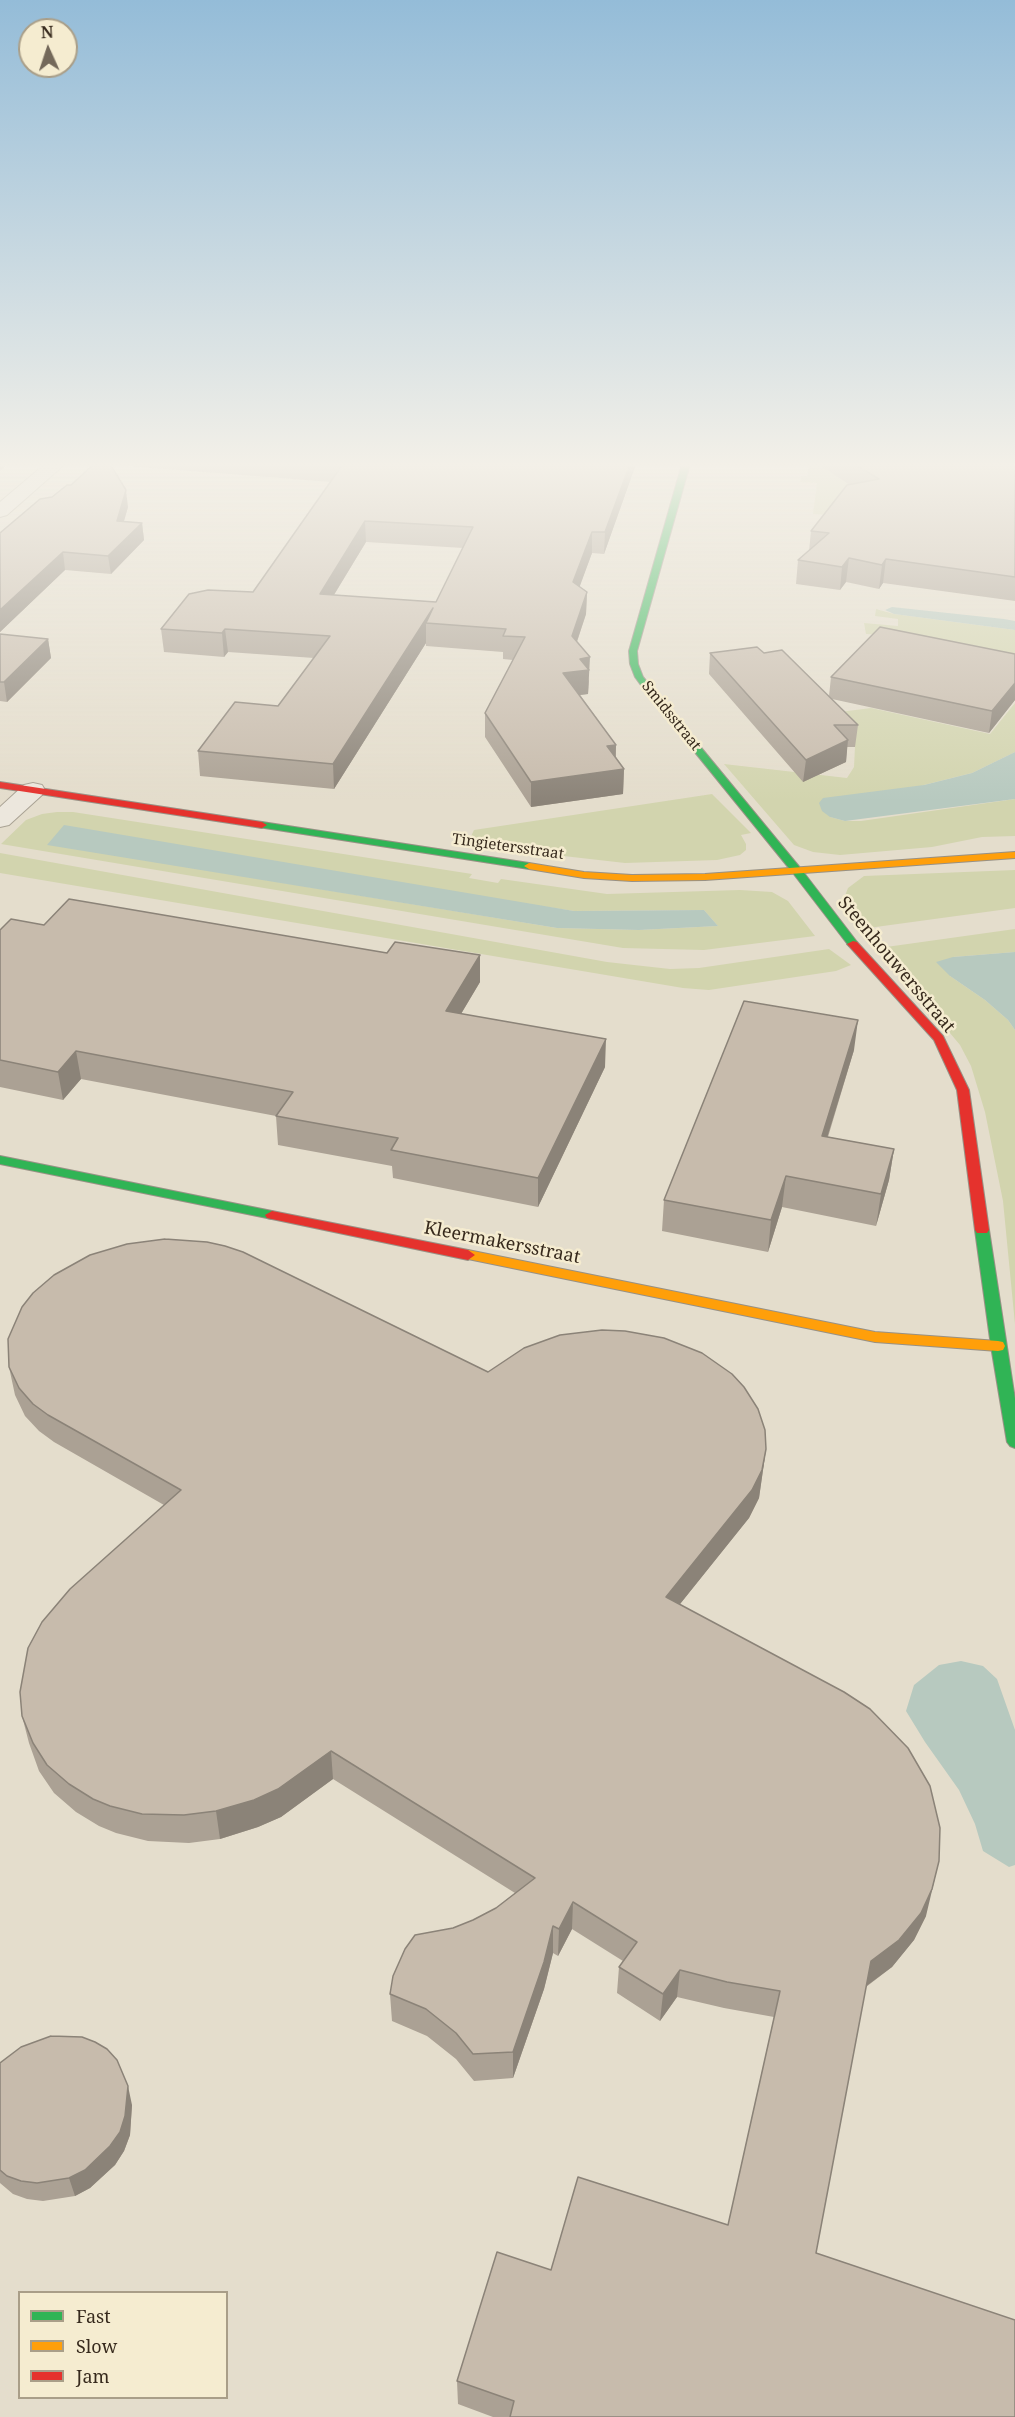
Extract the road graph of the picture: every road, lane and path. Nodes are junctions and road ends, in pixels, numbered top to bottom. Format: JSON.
{"nodes":[{"id":1,"x":654,"y":577,"type":"edge"},
{"id":2,"x":0,"y":784,"type":"edge"},
{"id":3,"x":33,"y":790,"type":"junction"},
{"id":4,"x":0,"y":820,"type":"edge"},
{"id":5,"x":1015,"y":855,"type":"edge"},
{"id":6,"x":796,"y":871,"type":"junction"},
{"id":7,"x":0,"y":1160,"type":"edge"},
{"id":8,"x":998,"y":1346,"type":"junction"},
{"id":9,"x":1015,"y":1442,"type":"edge"}],
"edges":[{"from":1,"to":6,"type":"street","name":"Smidsstraat"},
{"from":2,"to":3,"type":"street","name":"Tingietersstraat"},
{"from":3,"to":4,"type":"street"},
{"from":3,"to":6,"type":"street","name":"Tingietersstraat"},
{"from":5,"to":6,"type":"street","name":"Tingietersstraat"},
{"from":6,"to":8,"type":"street","name":"Steenhouwersstraat"},
{"from":7,"to":8,"type":"street","name":"Kleermakersstraat"},
{"from":8,"to":9,"type":"street","name":"Steenhouwersstraat"}]}
